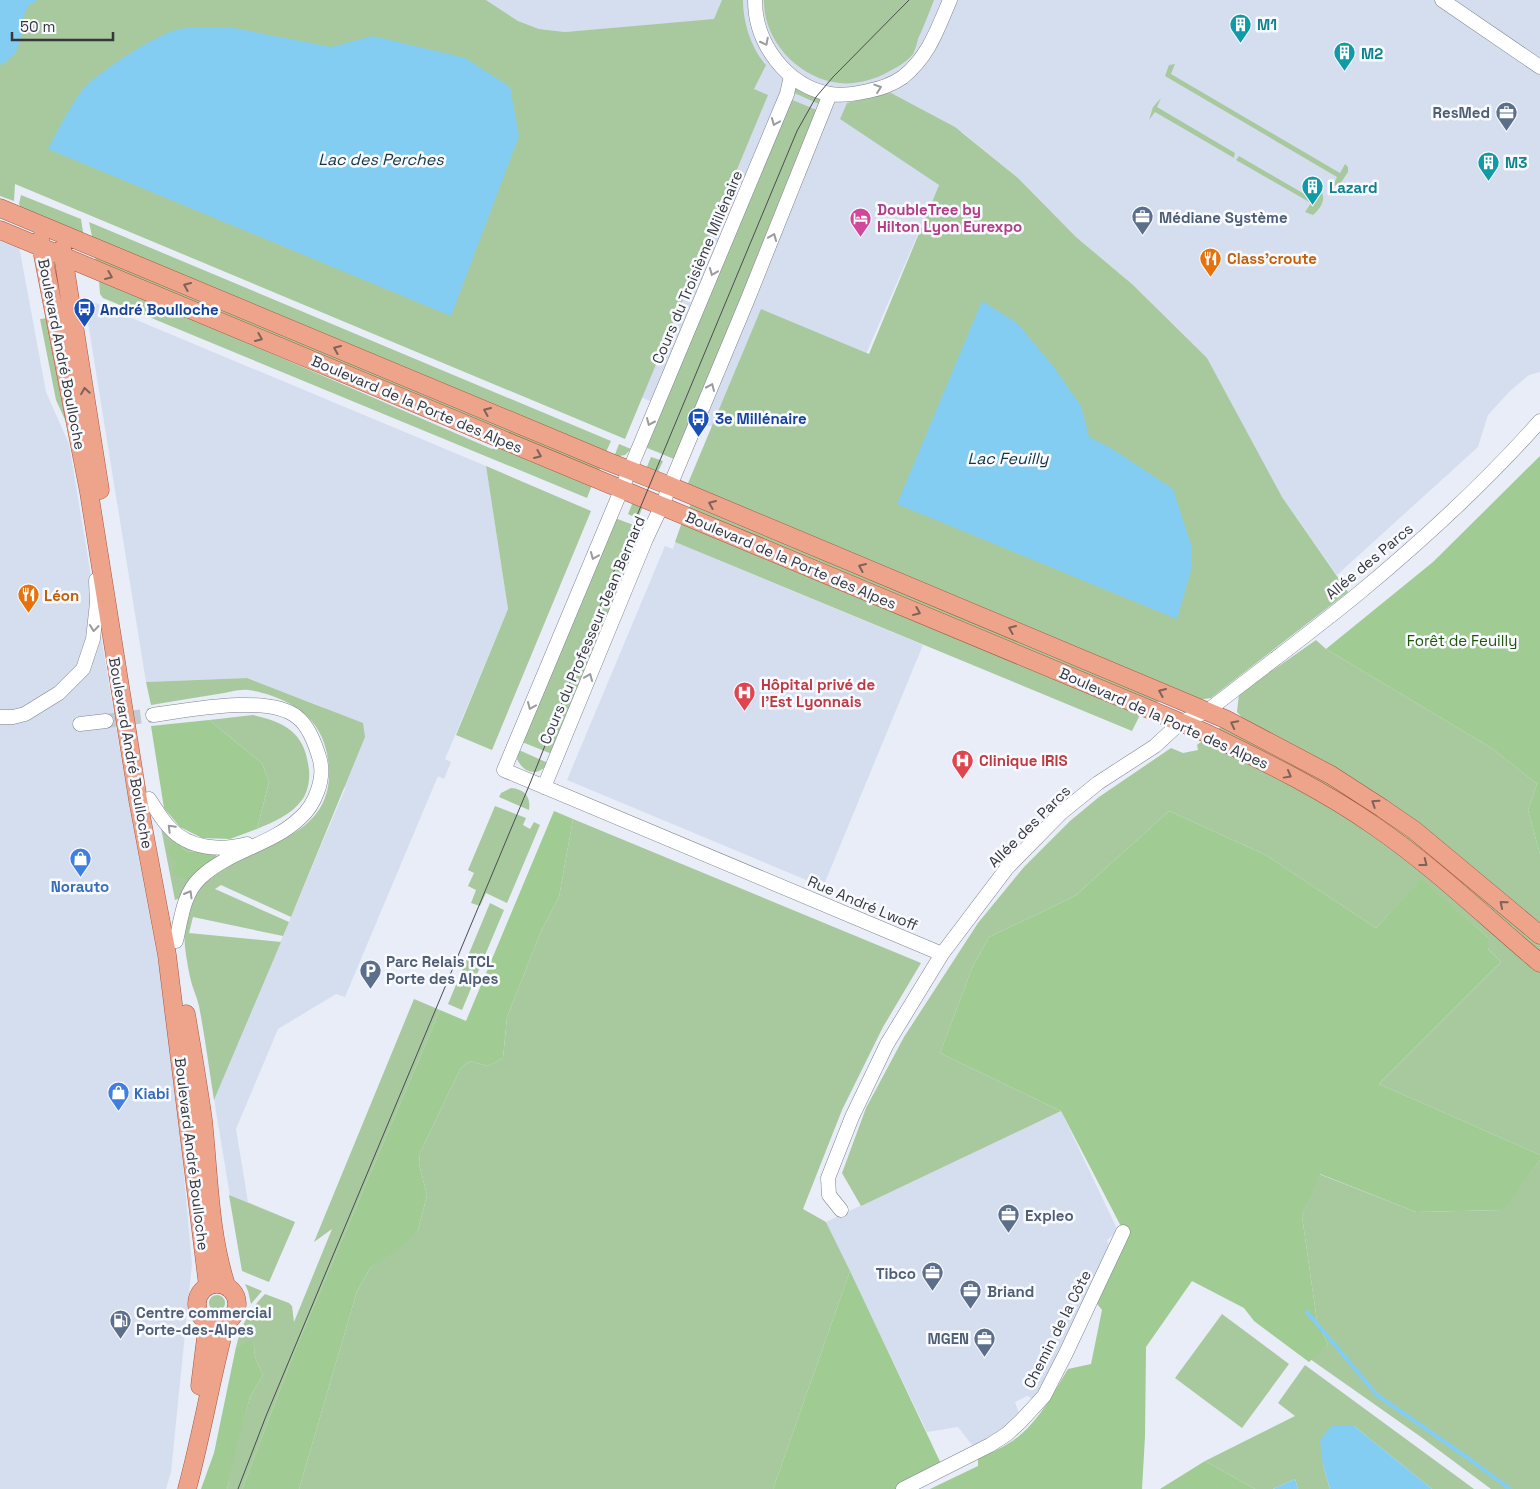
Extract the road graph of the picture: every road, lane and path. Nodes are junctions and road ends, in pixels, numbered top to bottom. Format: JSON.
{"nodes":[{"id":1,"x":755,"y":0,"type":"edge"},
{"id":2,"x":950,"y":0,"type":"edge"},
{"id":3,"x":1442,"y":0,"type":"edge"},
{"id":4,"x":1540,"y":67,"type":"edge"},
{"id":5,"x":791,"y":76,"type":"junction"},
{"id":6,"x":830,"y":94,"type":"junction"},
{"id":7,"x":0,"y":208,"type":"edge"},
{"id":8,"x":38,"y":224,"type":"junction"},
{"id":9,"x":0,"y":230,"type":"edge"},
{"id":10,"x":60,"y":232,"type":"junction"},
{"id":11,"x":42,"y":248,"type":"junction"},
{"id":12,"x":64,"y":257,"type":"junction"},
{"id":13,"x":1540,"y":421,"type":"edge"},
{"id":14,"x":630,"y":469,"type":"junction"},
{"id":15,"x":670,"y":486,"type":"junction"},
{"id":16,"x":621,"y":489,"type":"junction"},
{"id":17,"x":89,"y":492,"type":"junction"},
{"id":18,"x":662,"y":505,"type":"junction"},
{"id":19,"x":1206,"y":712,"type":"junction"},
{"id":20,"x":152,"y":714,"type":"tunnel mouth"},
{"id":21,"x":0,"y":717,"type":"edge"},
{"id":22,"x":106,"y":721,"type":"tunnel mouth"},
{"id":23,"x":1181,"y":722,"type":"junction"},
{"id":24,"x":80,"y":724,"type":"dead end"},
{"id":25,"x":504,"y":770,"type":"joint"},
{"id":26,"x":544,"y":787,"type":"junction"},
{"id":27,"x":149,"y":799,"type":"junction"},
{"id":28,"x":265,"y":840,"type":"junction"},
{"id":29,"x":1540,"y":935,"type":"edge"},
{"id":30,"x":176,"y":941,"type":"junction"},
{"id":31,"x":942,"y":954,"type":"junction"},
{"id":32,"x":1540,"y":963,"type":"edge"},
{"id":33,"x":841,"y":1210,"type":"dead end"},
{"id":34,"x":1123,"y":1232,"type":"dead end"},
{"id":35,"x":208,"y":1286,"type":"junction"},
{"id":36,"x":226,"y":1286,"type":"junction"},
{"id":37,"x":217,"y":1322,"type":"junction"},
{"id":38,"x":178,"y":1489,"type":"edge"},
{"id":39,"x":187,"y":1489,"type":"edge"},
{"id":40,"x":903,"y":1489,"type":"edge"}],
"edges":[{"from":1,"to":5,"type":"street","one_way":true},
{"from":6,"to":2,"type":"street","one_way":true},
{"from":3,"to":4,"type":"street"},
{"from":5,"to":6,"type":"street"},
{"from":5,"to":14,"type":"street","name":"Cours du Troisième Millénaire","one_way":true},
{"from":15,"to":6,"type":"street","one_way":true},
{"from":7,"to":8,"type":"main road","name":"Boulevard de la Porte des Alpes"},
{"from":8,"to":10,"type":"main road","name":"Boulevard de la Porte des Alpes"},
{"from":8,"to":11,"type":"main road","name":"Boulevard André Boulloche"},
{"from":9,"to":11,"type":"main road","name":"Boulevard de la Porte des Alpes"},
{"from":10,"to":12,"type":"main road","name":"Boulevard André Boulloche"},
{"from":14,"to":10,"type":"main road","name":"Boulevard de la Porte des Alpes","one_way":true},
{"from":11,"to":12,"type":"main road","name":"Boulevard de la Porte des Alpes"},
{"from":11,"to":17,"type":"main road","name":"Boulevard André Boulloche"},
{"from":12,"to":16,"type":"main road","name":"Boulevard de la Porte des Alpes","one_way":true},
{"from":27,"to":12,"type":"main road","name":"Boulevard André Boulloche","one_way":true},
{"from":13,"to":19,"type":"street","name":"Allée des Parcs"},
{"from":14,"to":15,"type":"main road","name":"Boulevard de la Porte des Alpes"},
{"from":14,"to":16,"type":"street","name":"Cours du Professeur Jean Bernard"},
{"from":15,"to":18,"type":"street","name":"Cours du Professeur Jean Bernard"},
{"from":19,"to":15,"type":"main road","name":"Boulevard de la Porte des Alpes","one_way":true},
{"from":16,"to":18,"type":"main road","name":"Boulevard de la Porte des Alpes"},
{"from":16,"to":25,"type":"street","name":"Cours du Professeur Jean Bernard","one_way":true},
{"from":17,"to":21,"type":"street","one_way":true},
{"from":17,"to":35,"type":"main road","name":"Boulevard André Boulloche"},
{"from":18,"to":23,"type":"main road","name":"Boulevard de la Porte des Alpes","one_way":true},
{"from":26,"to":18,"type":"street","name":"Cours du Professeur Jean Bernard","one_way":true},
{"from":19,"to":23,"type":"street","name":"Allée des Parcs"},
{"from":29,"to":19,"type":"main road","name":"Boulevard de la Porte des Alpes","one_way":true},
{"from":20,"to":28,"type":"street"},
{"from":22,"to":24,"type":"street"},
{"from":23,"to":31,"type":"street","name":"Allée des Parcs"},
{"from":23,"to":32,"type":"main road","name":"Boulevard de la Porte des Alpes","one_way":true},
{"from":25,"to":26,"type":"street","name":"Rue André Lwoff"},
{"from":26,"to":31,"type":"street","name":"Rue André Lwoff"},
{"from":28,"to":27,"type":"street","one_way":true},
{"from":27,"to":30,"type":"main road","name":"Boulevard André Boulloche"},
{"from":30,"to":28,"type":"street","one_way":true},
{"from":30,"to":36,"type":"main road","name":"Boulevard André Boulloche"},
{"from":31,"to":33,"type":"street"},
{"from":34,"to":40,"type":"street","name":"Chemin de la Côte"},
{"from":35,"to":36,"type":"main road"},
{"from":35,"to":37,"type":"main road"},
{"from":36,"to":37,"type":"main road","name":"Boulevard André Boulloche"},
{"from":37,"to":38,"type":"main road","name":"Boulevard André Boulloche"},
{"from":37,"to":39,"type":"main road","name":"Boulevard André Boulloche"}]}
